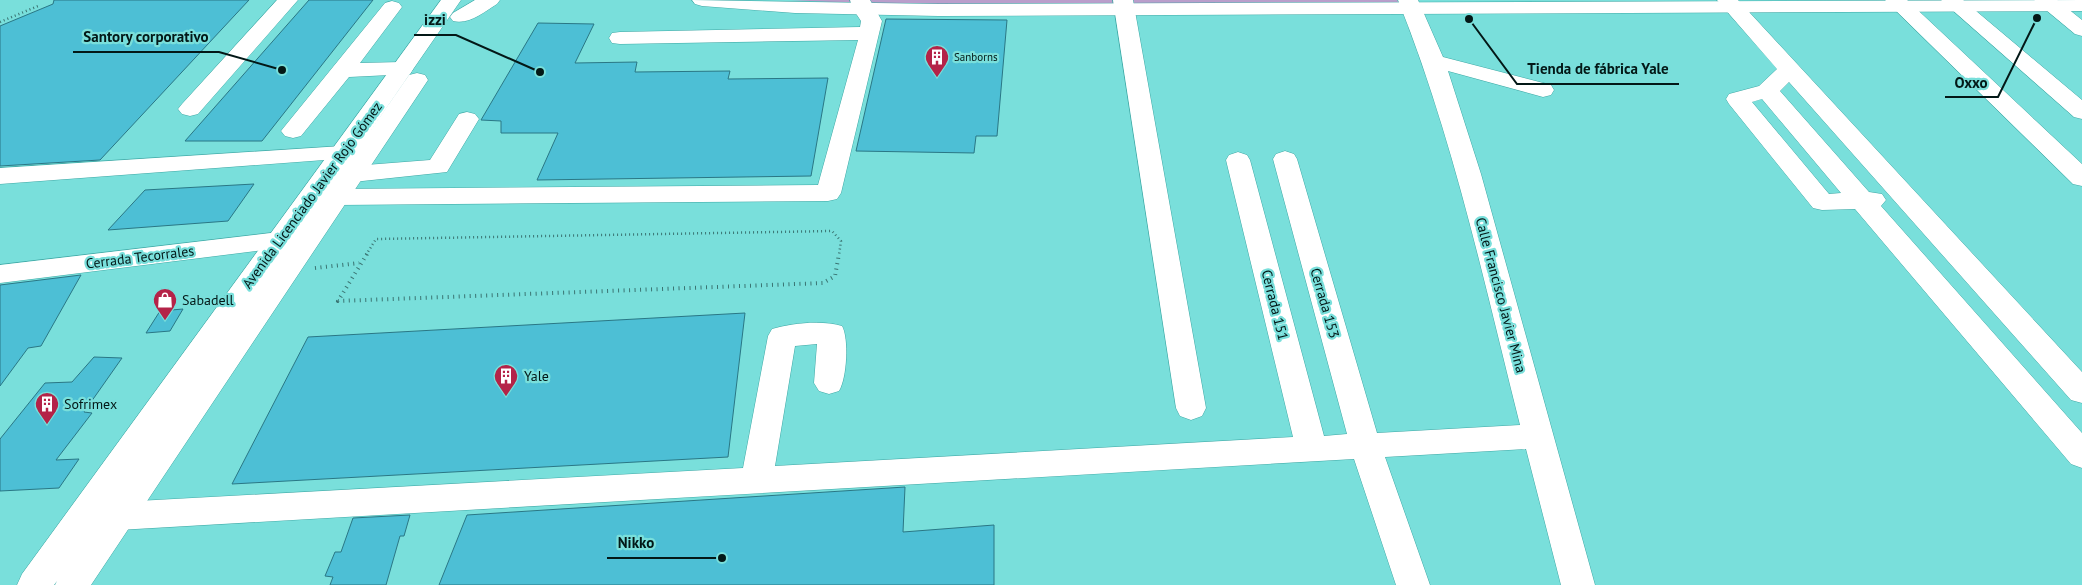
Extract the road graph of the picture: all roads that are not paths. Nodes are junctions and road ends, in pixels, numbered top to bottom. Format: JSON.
{"nodes":[{"id":1,"x":288,"y":0,"type":"edge"},
{"id":2,"x":490,"y":0,"type":"edge"},
{"id":3,"x":704,"y":0,"type":"edge"},
{"id":4,"x":796,"y":3,"type":"edge"},
{"id":5,"x":1730,"y":3,"type":"edge"},
{"id":6,"x":1898,"y":3,"type":"edge"},
{"id":7,"x":1954,"y":3,"type":"edge"},
{"id":8,"x":2047,"y":3,"type":"edge"},
{"id":9,"x":1411,"y":4,"type":"edge"},
{"id":10,"x":862,"y":5,"type":"edge"},
{"id":11,"x":940,"y":5,"type":"edge"},
{"id":12,"x":1124,"y":5,"type":"edge"},
{"id":13,"x":2082,"y":5,"type":"edge"},
{"id":14,"x":461,"y":6,"type":"edge"},
{"id":15,"x":392,"y":7,"type":"dead end"},
{"id":16,"x":2082,"y":30,"type":"edge"},
{"id":17,"x":870,"y":33,"type":"junction"},
{"id":18,"x":620,"y":38,"type":"dead end"},
{"id":19,"x":1434,"y":63,"type":"junction"},
{"id":20,"x":402,"y":69,"type":"junction"},
{"id":21,"x":343,"y":70,"type":"junction"},
{"id":22,"x":1790,"y":70,"type":"junction"},
{"id":23,"x":1543,"y":90,"type":"dead end"},
{"id":24,"x":190,"y":109,"type":"dead end"},
{"id":25,"x":2082,"y":112,"type":"edge"},
{"id":26,"x":467,"y":119,"type":"dead end"},
{"id":27,"x":293,"y":132,"type":"dead end"},
{"id":28,"x":1285,"y":159,"type":"dead end"},
{"id":29,"x":1238,"y":160,"type":"dead end"},
{"id":30,"x":347,"y":164,"type":"junction"},
{"id":31,"x":0,"y":176,"type":"edge"},
{"id":32,"x":2082,"y":178,"type":"edge"},
{"id":33,"x":337,"y":197,"type":"junction"},
{"id":34,"x":1908,"y":199,"type":"junction"},
{"id":35,"x":1862,"y":200,"type":"junction"},
{"id":36,"x":279,"y":241,"type":"junction"},
{"id":37,"x":287,"y":271,"type":"junction"},
{"id":38,"x":0,"y":274,"type":"edge"},
{"id":39,"x":256,"y":274,"type":"junction"},
{"id":40,"x":829,"y":383,"type":"dead end"},
{"id":41,"x":2019,"y":383,"type":"junction"},
{"id":42,"x":2077,"y":386,"type":"edge"},
{"id":43,"x":1191,"y":408,"type":"dead end"},
{"id":44,"x":1538,"y":436,"type":"junction"},
{"id":45,"x":1366,"y":447,"type":"junction"},
{"id":46,"x":1312,"y":450,"type":"junction"},
{"id":47,"x":2082,"y":456,"type":"edge"},
{"id":48,"x":756,"y":481,"type":"junction"},
{"id":49,"x":118,"y":516,"type":"junction"},
{"id":50,"x":82,"y":518,"type":"junction"},
{"id":51,"x":34,"y":585,"type":"edge"},
{"id":52,"x":72,"y":585,"type":"edge"},
{"id":53,"x":1413,"y":585,"type":"edge"},
{"id":54,"x":1578,"y":585,"type":"edge"}],
"edges":[{"from":1,"to":24,"type":"main road"},
{"from":2,"to":14,"type":"main road"},
{"from":3,"to":4,"type":"main road"},
{"from":4,"to":10,"type":"main road"},
{"from":5,"to":6,"type":"main road"},
{"from":5,"to":9,"type":"main road"},
{"from":5,"to":22,"type":"main road"},
{"from":6,"to":7,"type":"main road"},
{"from":6,"to":32,"type":"main road"},
{"from":7,"to":8,"type":"main road"},
{"from":7,"to":25,"type":"main road"},
{"from":8,"to":13,"type":"main road"},
{"from":8,"to":16,"type":"main road"},
{"from":9,"to":12,"type":"main road"},
{"from":9,"to":19,"type":"main road","name":"Calle Francisco Javier Mina"},
{"from":10,"to":11,"type":"main road"},
{"from":10,"to":17,"type":"main road"},
{"from":11,"to":12,"type":"main road"},
{"from":12,"to":43,"type":"main road"},
{"from":14,"to":20,"type":"main road","name":"Avenida Licenciado Javier Rojo Gómez"},
{"from":14,"to":30,"type":"main road","name":"Avenida Licenciado Javier Rojo Gómez"},
{"from":15,"to":21,"type":"main road"},
{"from":17,"to":18,"type":"main road"},
{"from":17,"to":33,"type":"main road"},
{"from":19,"to":23,"type":"main road"},
{"from":19,"to":44,"type":"main road","name":"Calle Francisco Javier Mina"},
{"from":20,"to":21,"type":"main road"},
{"from":20,"to":30,"type":"main road","name":"Avenida Licenciado Javier Rojo Gómez"},
{"from":21,"to":27,"type":"main road"},
{"from":22,"to":34,"type":"main road"},
{"from":22,"to":35,"type":"main road"},
{"from":26,"to":30,"type":"main road"},
{"from":28,"to":45,"type":"main road","name":"Cerrada 153"},
{"from":29,"to":46,"type":"main road","name":"Cerrada 151"},
{"from":30,"to":31,"type":"main road"},
{"from":30,"to":33,"type":"main road","name":"Avenida Licenciado Javier Rojo Gómez"},
{"from":30,"to":36,"type":"main road","name":"Avenida Licenciado Javier Rojo Gómez"},
{"from":33,"to":37,"type":"main road","name":"Avenida Licenciado Javier Rojo Gómez"},
{"from":34,"to":35,"type":"main road"},
{"from":34,"to":42,"type":"main road"},
{"from":35,"to":41,"type":"main road"},
{"from":36,"to":38,"type":"main road","name":"Cerrada Tecorrales"},
{"from":36,"to":39,"type":"main road","name":"Avenida Licenciado Javier Rojo Gómez"},
{"from":37,"to":39,"type":"main road"},
{"from":37,"to":49,"type":"main road","name":"Avenida Licenciado Javier Rojo Gómez"},
{"from":39,"to":50,"type":"main road","name":"Avenida Licenciado Javier Rojo Gómez"},
{"from":40,"to":48,"type":"main road"},
{"from":41,"to":42,"type":"main road"},
{"from":41,"to":47,"type":"main road"},
{"from":44,"to":45,"type":"main road"},
{"from":44,"to":54,"type":"main road","name":"Calle Francisco Javier Mina"},
{"from":45,"to":46,"type":"main road"},
{"from":45,"to":53,"type":"main road","name":"Cerrada 153"},
{"from":46,"to":48,"type":"main road"},
{"from":48,"to":49,"type":"main road"},
{"from":49,"to":50,"type":"main road"},
{"from":49,"to":52,"type":"main road","name":"Avenida Licenciado Javier Rojo Gómez"},
{"from":50,"to":51,"type":"main road","name":"Avenida Licenciado Javier Rojo Gómez"}]}
